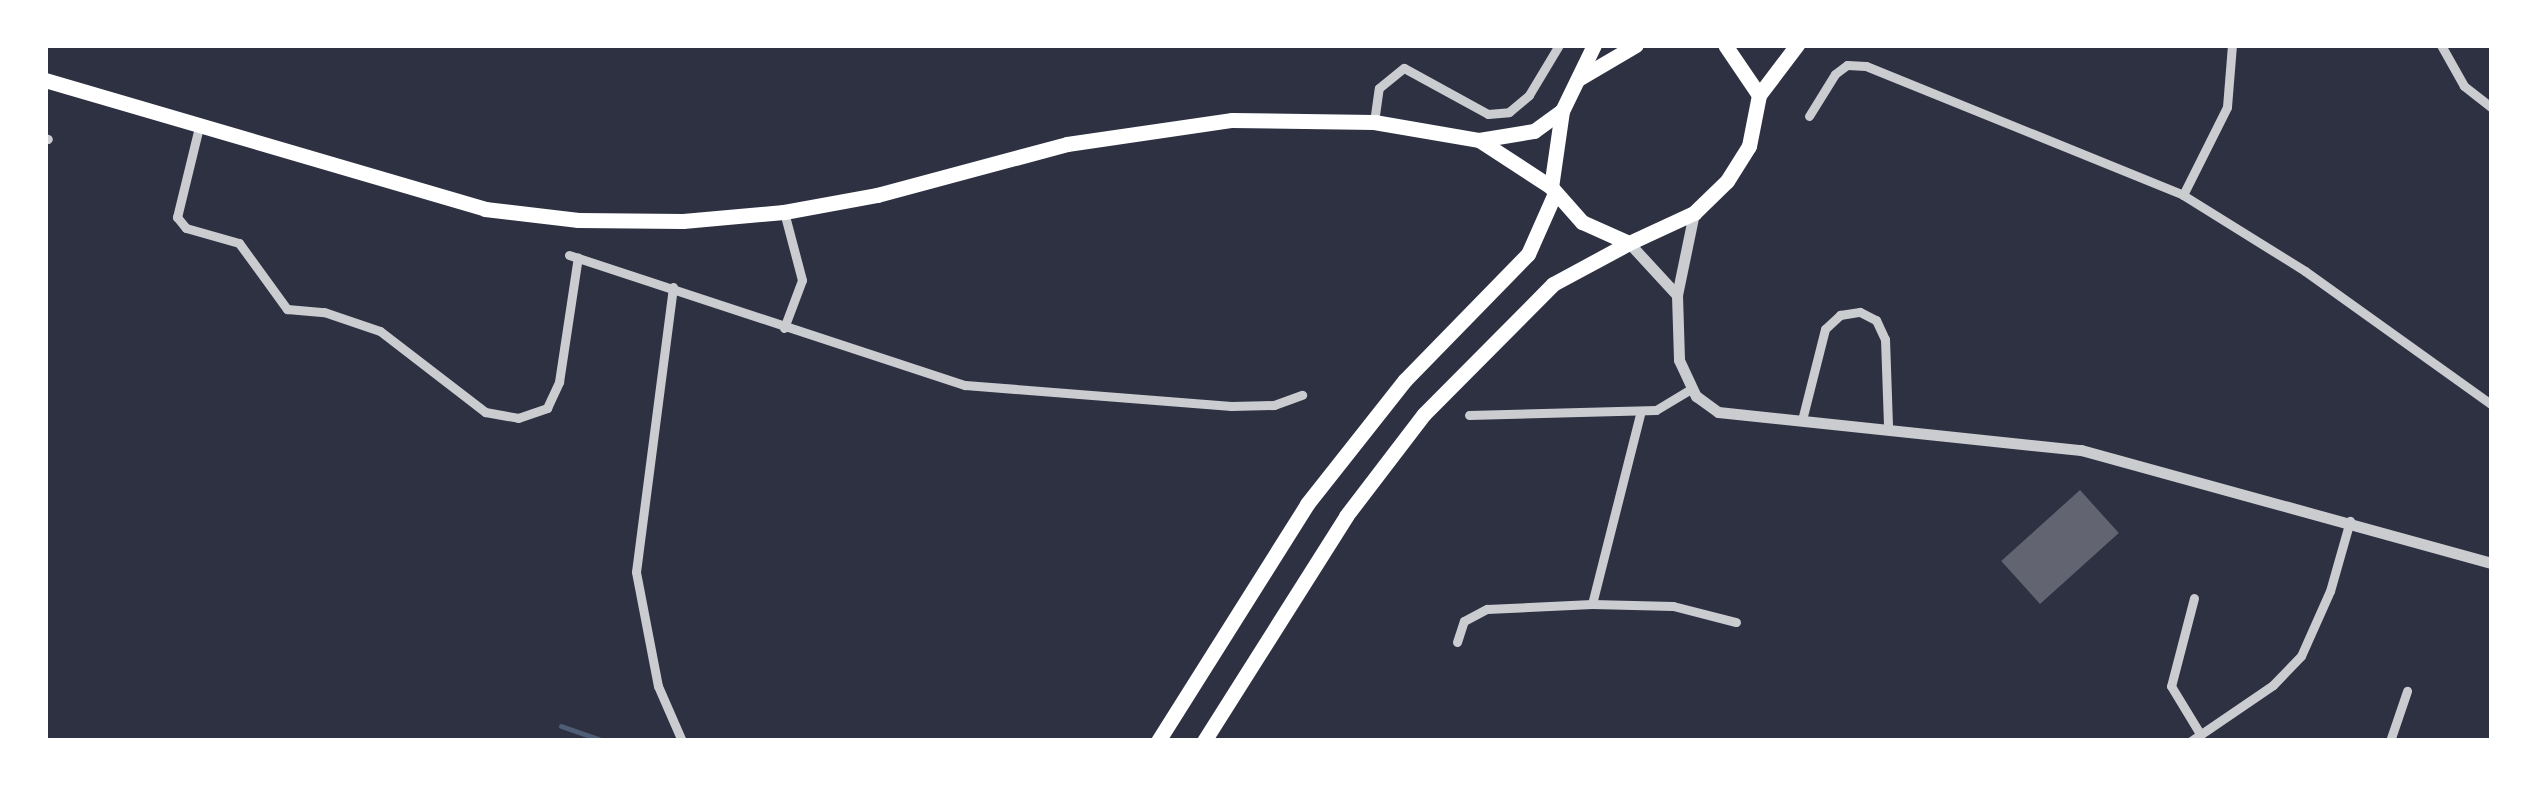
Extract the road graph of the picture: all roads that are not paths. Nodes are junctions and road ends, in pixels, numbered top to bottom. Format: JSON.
{"nodes":[{"id":1,"x":1559,"y":45,"type":"edge"},
{"id":2,"x":1594,"y":45,"type":"edge"},
{"id":3,"x":1636,"y":45,"type":"edge"},
{"id":4,"x":1725,"y":45,"type":"edge"},
{"id":5,"x":1797,"y":45,"type":"edge"},
{"id":6,"x":2232,"y":45,"type":"edge"},
{"id":7,"x":2442,"y":45,"type":"edge"},
{"id":8,"x":45,"y":80,"type":"edge"},
{"id":9,"x":1578,"y":80,"type":"junction"},
{"id":10,"x":1759,"y":95,"type":"junction"},
{"id":11,"x":2492,"y":108,"type":"edge"},
{"id":12,"x":1562,"y":112,"type":"junction"},
{"id":13,"x":1809,"y":116,"type":"dead end"},
{"id":14,"x":1374,"y":122,"type":"junction"},
{"id":15,"x":199,"y":126,"type":"junction"},
{"id":16,"x":1478,"y":140,"type":"junction"},
{"id":17,"x":1553,"y":190,"type":"junction"},
{"id":18,"x":2183,"y":195,"type":"junction"},
{"id":19,"x":784,"y":212,"type":"junction"},
{"id":20,"x":1694,"y":213,"type":"junction"},
{"id":21,"x":1629,"y":243,"type":"junction"},
{"id":22,"x":673,"y":287,"type":"junction"},
{"id":23,"x":1677,"y":295,"type":"junction"},
{"id":24,"x":784,"y":328,"type":"junction"},
{"id":25,"x":1691,"y":389,"type":"junction"},
{"id":26,"x":1302,"y":395,"type":"dead end"},
{"id":27,"x":2492,"y":405,"type":"edge"},
{"id":28,"x":1641,"y":411,"type":"junction"},
{"id":29,"x":1469,"y":414,"type":"dead end"},
{"id":30,"x":1802,"y":420,"type":"junction"},
{"id":31,"x":1888,"y":426,"type":"junction"},
{"id":32,"x":2350,"y":521,"type":"junction"},
{"id":33,"x":2492,"y":563,"type":"edge"},
{"id":34,"x":2194,"y":598,"type":"dead end"},
{"id":35,"x":1592,"y":604,"type":"junction"},
{"id":36,"x":1736,"y":622,"type":"dead end"},
{"id":37,"x":1457,"y":642,"type":"dead end"},
{"id":38,"x":2407,"y":691,"type":"dead end"},
{"id":39,"x":2199,"y":732,"type":"junction"},
{"id":40,"x":682,"y":741,"type":"edge"},
{"id":41,"x":1158,"y":741,"type":"edge"},
{"id":42,"x":1204,"y":741,"type":"edge"},
{"id":43,"x":2191,"y":741,"type":"edge"},
{"id":44,"x":2390,"y":741,"type":"edge"}],
"edges":[{"from":1,"to":14,"type":"street"},
{"from":2,"to":9,"type":"main road"},
{"from":3,"to":9,"type":"main road"},
{"from":4,"to":10,"type":"main road"},
{"from":5,"to":10,"type":"main road"},
{"from":6,"to":18,"type":"street"},
{"from":7,"to":11,"type":"street"},
{"from":8,"to":15,"type":"main road"},
{"from":9,"to":12,"type":"main road"},
{"from":10,"to":20,"type":"main road"},
{"from":12,"to":16,"type":"main road"},
{"from":12,"to":17,"type":"main road"},
{"from":13,"to":18,"type":"street"},
{"from":14,"to":16,"type":"main road"},
{"from":14,"to":19,"type":"main road"},
{"from":15,"to":19,"type":"main road"},
{"from":15,"to":22,"type":"street"},
{"from":16,"to":17,"type":"main road"},
{"from":17,"to":21,"type":"main road"},
{"from":17,"to":41,"type":"main road"},
{"from":18,"to":27,"type":"street"},
{"from":19,"to":24,"type":"street"},
{"from":20,"to":21,"type":"main road"},
{"from":20,"to":23,"type":"street"},
{"from":21,"to":23,"type":"street"},
{"from":21,"to":42,"type":"main road"},
{"from":22,"to":24,"type":"street"},
{"from":22,"to":40,"type":"street"},
{"from":23,"to":25,"type":"street"},
{"from":24,"to":26,"type":"street"},
{"from":25,"to":28,"type":"street"},
{"from":25,"to":30,"type":"street"},
{"from":28,"to":29,"type":"street"},
{"from":28,"to":35,"type":"street"},
{"from":30,"to":31,"type":"street"},
{"from":30,"to":31,"type":"street"},
{"from":31,"to":32,"type":"street"},
{"from":32,"to":33,"type":"street"},
{"from":32,"to":39,"type":"street"},
{"from":34,"to":39,"type":"street"},
{"from":35,"to":36,"type":"street"},
{"from":35,"to":37,"type":"street"},
{"from":38,"to":44,"type":"street"},
{"from":39,"to":43,"type":"street"}]}
